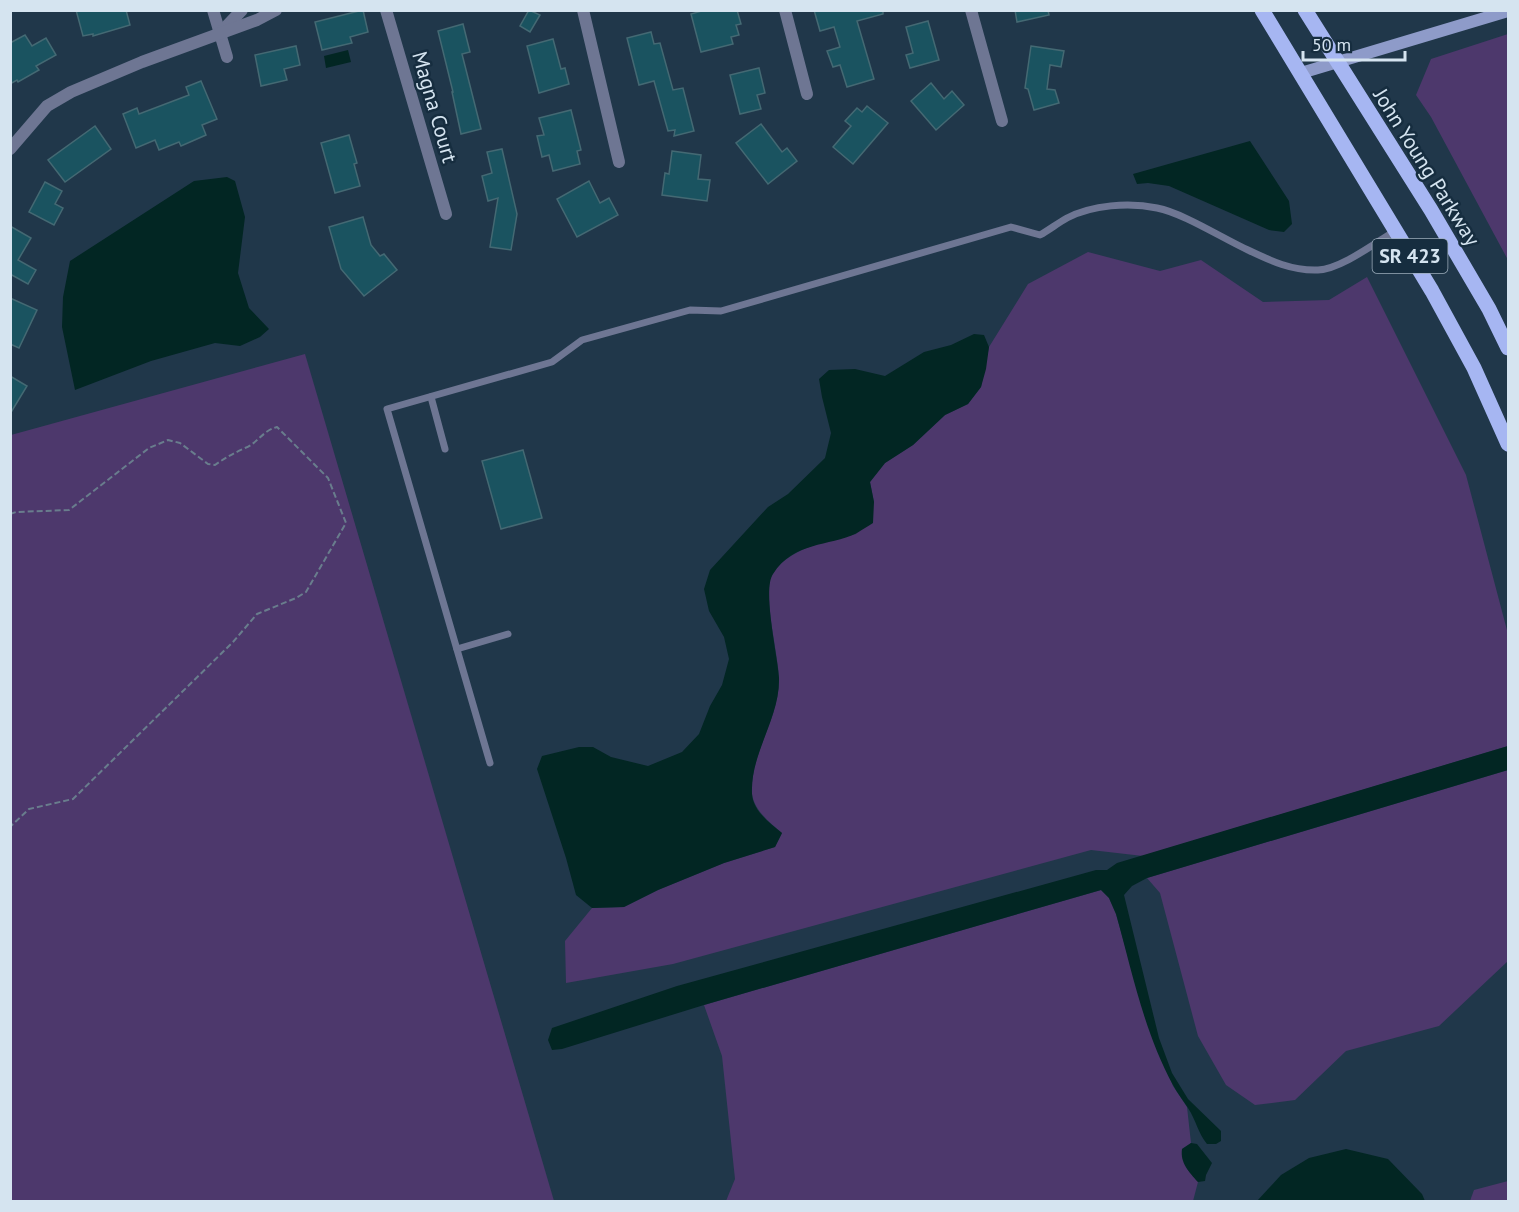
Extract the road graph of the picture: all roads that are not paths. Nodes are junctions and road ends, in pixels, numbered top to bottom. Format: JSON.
{"nodes":[{"id":1,"x":213,"y":10,"type":"edge"},
{"id":2,"x":242,"y":10,"type":"edge"},
{"id":3,"x":276,"y":10,"type":"edge"},
{"id":4,"x":386,"y":10,"type":"edge"},
{"id":5,"x":583,"y":10,"type":"edge"},
{"id":6,"x":785,"y":10,"type":"edge"},
{"id":7,"x":971,"y":10,"type":"edge"},
{"id":8,"x":1262,"y":10,"type":"edge"},
{"id":9,"x":1305,"y":10,"type":"edge"},
{"id":10,"x":1509,"y":11,"type":"edge"},
{"id":11,"x":220,"y":33,"type":"junction"},
{"id":12,"x":227,"y":57,"type":"dead end"},
{"id":13,"x":1337,"y":62,"type":"junction"},
{"id":14,"x":1301,"y":73,"type":"junction"},
{"id":15,"x":807,"y":94,"type":"dead end"},
{"id":16,"x":1002,"y":121,"type":"dead end"},
{"id":17,"x":10,"y":149,"type":"edge"},
{"id":18,"x":620,"y":162,"type":"dead end"},
{"id":19,"x":446,"y":214,"type":"dead end"},
{"id":20,"x":1395,"y":231,"type":"junction"},
{"id":21,"x":1509,"y":348,"type":"edge"},
{"id":22,"x":1484,"y":390,"type":"junction"},
{"id":23,"x":431,"y":397,"type":"junction"},
{"id":24,"x":1509,"y":420,"type":"edge"},
{"id":25,"x":1509,"y":444,"type":"edge"},
{"id":26,"x":445,"y":449,"type":"dead end"},
{"id":27,"x":508,"y":634,"type":"dead end"},
{"id":28,"x":457,"y":649,"type":"junction"},
{"id":29,"x":490,"y":763,"type":"dead end"}],
"edges":[{"from":1,"to":11,"type":"street"},
{"from":2,"to":11,"type":"street"},
{"from":3,"to":11,"type":"street"},
{"from":4,"to":19,"type":"street","name":"Magna Court"},
{"from":5,"to":18,"type":"street"},
{"from":6,"to":15,"type":"street"},
{"from":7,"to":16,"type":"street"},
{"from":8,"to":14,"type":"main road","number":"SR 423"},
{"from":9,"to":13,"type":"main road","name":"John Young Parkway","number":"SR 423"},
{"from":10,"to":13,"type":"street"},
{"from":11,"to":12,"type":"street"},
{"from":11,"to":17,"type":"street"},
{"from":13,"to":14,"type":"street"},
{"from":13,"to":21,"type":"main road","name":"John Young Parkway","number":"SR 423"},
{"from":14,"to":20,"type":"main road","number":"SR 423"},
{"from":20,"to":22,"type":"main road","number":"SR 423"},
{"from":20,"to":23,"type":"lane"},
{"from":22,"to":24,"type":"main road"},
{"from":22,"to":25,"type":"main road","number":"SR 423"},
{"from":23,"to":26,"type":"lane"},
{"from":23,"to":28,"type":"lane"},
{"from":27,"to":28,"type":"lane"},
{"from":28,"to":29,"type":"lane"}]}
